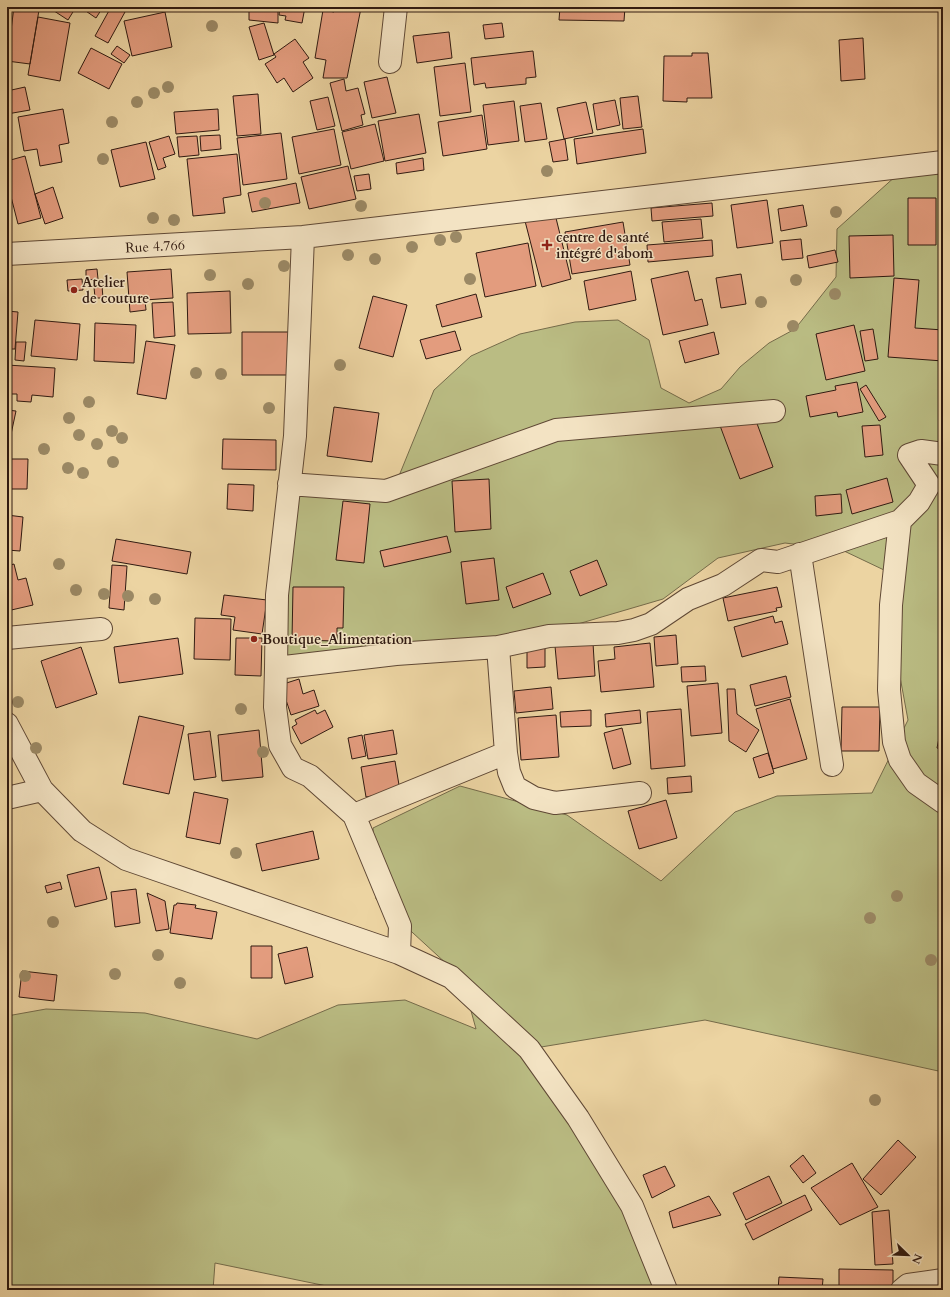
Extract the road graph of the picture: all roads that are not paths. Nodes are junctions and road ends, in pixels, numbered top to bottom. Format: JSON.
{"nodes":[{"id":1,"x":396,"y":7,"type":"edge"},
{"id":2,"x":390,"y":62,"type":"dead end"},
{"id":3,"x":943,"y":162,"type":"edge"},
{"id":4,"x":303,"y":237,"type":"junction"},
{"id":5,"x":7,"y":253,"type":"edge"},
{"id":6,"x":774,"y":411,"type":"dead end"},
{"id":7,"x":943,"y":454,"type":"edge"},
{"id":8,"x":289,"y":484,"type":"junction"},
{"id":9,"x":900,"y":521,"type":"junction"},
{"id":10,"x":800,"y":554,"type":"junction"},
{"id":11,"x":101,"y":629,"type":"dead end"},
{"id":12,"x":7,"y":638,"type":"edge"},
{"id":13,"x":498,"y":647,"type":"junction"},
{"id":14,"x":276,"y":668,"type":"junction"},
{"id":15,"x":7,"y":724,"type":"edge"},
{"id":16,"x":506,"y":753,"type":"junction"},
{"id":17,"x":832,"y":765,"type":"dead end"},
{"id":18,"x":42,"y":790,"type":"junction"},
{"id":19,"x":640,"y":793,"type":"dead end"},
{"id":20,"x":7,"y":798,"type":"edge"},
{"id":21,"x":943,"y":802,"type":"edge"},
{"id":22,"x":354,"y":815,"type":"junction"},
{"id":23,"x":399,"y":953,"type":"junction"},
{"id":24,"x":943,"y":1280,"type":"edge"},
{"id":25,"x":666,"y":1290,"type":"edge"},
{"id":26,"x":902,"y":1290,"type":"edge"}],
"edges":[{"from":1,"to":2,"type":"street"},
{"from":3,"to":4,"type":"street","name":"Rue 4.766"},
{"from":4,"to":5,"type":"street","name":"Rue 4.766"},
{"from":4,"to":8,"type":"street"},
{"from":6,"to":8,"type":"street"},
{"from":7,"to":9,"type":"street"},
{"from":8,"to":14,"type":"street"},
{"from":9,"to":10,"type":"street"},
{"from":9,"to":21,"type":"street"},
{"from":10,"to":13,"type":"street"},
{"from":10,"to":17,"type":"street"},
{"from":11,"to":12,"type":"street"},
{"from":13,"to":14,"type":"street"},
{"from":13,"to":16,"type":"street"},
{"from":14,"to":22,"type":"street"},
{"from":15,"to":18,"type":"street"},
{"from":16,"to":19,"type":"street"},
{"from":16,"to":22,"type":"street"},
{"from":18,"to":20,"type":"street"},
{"from":18,"to":23,"type":"street"},
{"from":22,"to":23,"type":"street"},
{"from":23,"to":25,"type":"street"},
{"from":24,"to":26,"type":"street"}]}
